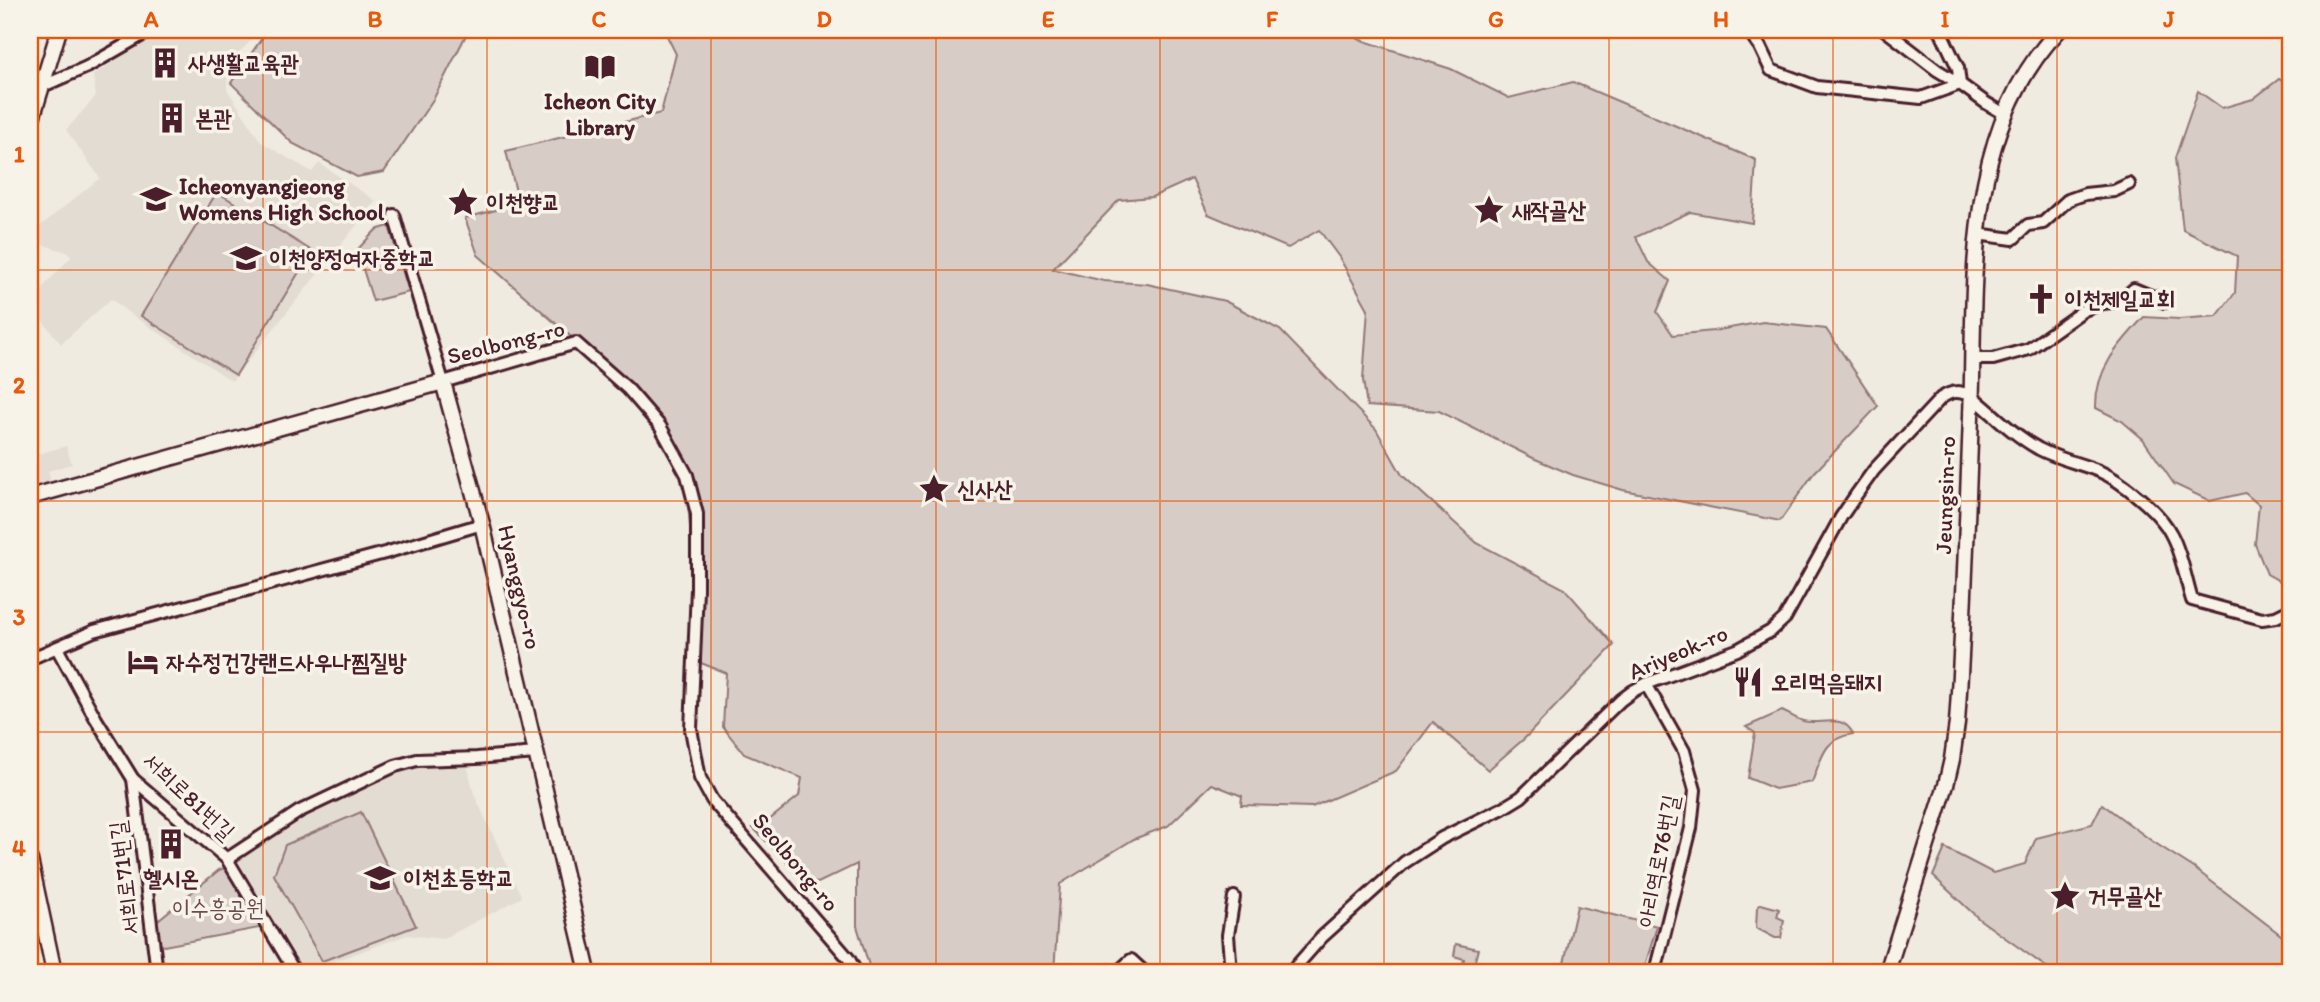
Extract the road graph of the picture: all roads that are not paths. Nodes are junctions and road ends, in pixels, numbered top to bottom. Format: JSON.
{"nodes":[{"id":1,"x":59,"y":30,"type":"edge"},
{"id":2,"x":151,"y":30,"type":"edge"},
{"id":3,"x":1748,"y":30,"type":"edge"},
{"id":4,"x":1885,"y":30,"type":"edge"},
{"id":5,"x":1940,"y":30,"type":"edge"},
{"id":6,"x":2059,"y":30,"type":"edge"},
{"id":7,"x":1960,"y":84,"type":"junction"},
{"id":8,"x":43,"y":86,"type":"junction"},
{"id":9,"x":2005,"y":114,"type":"junction"},
{"id":10,"x":30,"y":125,"type":"edge"},
{"id":11,"x":2129,"y":184,"type":"dead end"},
{"id":12,"x":394,"y":215,"type":"dead end"},
{"id":13,"x":1977,"y":234,"type":"junction"},
{"id":14,"x":2165,"y":302,"type":"dead end"},
{"id":15,"x":1973,"y":359,"type":"junction"},
{"id":16,"x":443,"y":382,"type":"junction"},
{"id":17,"x":1972,"y":396,"type":"junction"},
{"id":18,"x":30,"y":497,"type":"edge"},
{"id":19,"x":482,"y":524,"type":"junction"},
{"id":20,"x":2290,"y":610,"type":"edge"},
{"id":21,"x":57,"y":649,"type":"junction"},
{"id":22,"x":30,"y":659,"type":"edge"},
{"id":23,"x":1646,"y":684,"type":"junction"},
{"id":24,"x":536,"y":753,"type":"junction"},
{"id":25,"x":133,"y":779,"type":"junction"},
{"id":26,"x":227,"y":859,"type":"junction"},
{"id":27,"x":30,"y":860,"type":"edge"},
{"id":28,"x":1234,"y":897,"type":"dead end"},
{"id":29,"x":54,"y":972,"type":"edge"},
{"id":30,"x":157,"y":972,"type":"edge"},
{"id":31,"x":295,"y":972,"type":"edge"},
{"id":32,"x":588,"y":972,"type":"edge"},
{"id":33,"x":856,"y":972,"type":"edge"},
{"id":34,"x":1118,"y":972,"type":"edge"},
{"id":35,"x":1144,"y":972,"type":"edge"},
{"id":36,"x":1231,"y":972,"type":"edge"},
{"id":37,"x":1291,"y":972,"type":"edge"},
{"id":38,"x":1655,"y":972,"type":"edge"},
{"id":39,"x":1887,"y":972,"type":"edge"}],
"edges":[{"from":1,"to":8,"type":"street"},
{"from":2,"to":8,"type":"street"},
{"from":3,"to":7,"type":"street"},
{"from":4,"to":7,"type":"street"},
{"from":5,"to":7,"type":"street"},
{"from":6,"to":9,"type":"street","name":"Jeungsin-ro"},
{"from":7,"to":9,"type":"street"},
{"from":8,"to":10,"type":"street"},
{"from":9,"to":13,"type":"street","name":"Jeungsin-ro"},
{"from":11,"to":13,"type":"street"},
{"from":12,"to":16,"type":"street","name":"Hyanggyo-ro"},
{"from":13,"to":15,"type":"street","name":"Jeungsin-ro"},
{"from":14,"to":15,"type":"street"},
{"from":15,"to":17,"type":"street","name":"Jeungsin-ro"},
{"from":16,"to":18,"type":"street","name":"Seolbong-ro"},
{"from":16,"to":19,"type":"street","name":"Hyanggyo-ro"},
{"from":16,"to":33,"type":"street","name":"Seolbong-ro"},
{"from":17,"to":20,"type":"street"},
{"from":17,"to":23,"type":"street","name":"Ariyeok-ro"},
{"from":17,"to":39,"type":"street","name":"Jeungsin-ro"},
{"from":19,"to":21,"type":"street"},
{"from":19,"to":24,"type":"street","name":"Hyanggyo-ro"},
{"from":21,"to":22,"type":"street"},
{"from":21,"to":25,"type":"street","name":"서희로81번길"},
{"from":23,"to":37,"type":"street","name":"Ariyeok-ro"},
{"from":23,"to":38,"type":"street","name":"아리역로76번길"},
{"from":24,"to":26,"type":"street"},
{"from":24,"to":32,"type":"street","name":"Hyanggyo-ro"},
{"from":25,"to":26,"type":"street","name":"서희로81번길"},
{"from":25,"to":30,"type":"street","name":"서희로71번길"},
{"from":26,"to":31,"type":"street","name":"서희로81번길"},
{"from":27,"to":29,"type":"street"},
{"from":28,"to":36,"type":"street"},
{"from":34,"to":35,"type":"street"}]}
